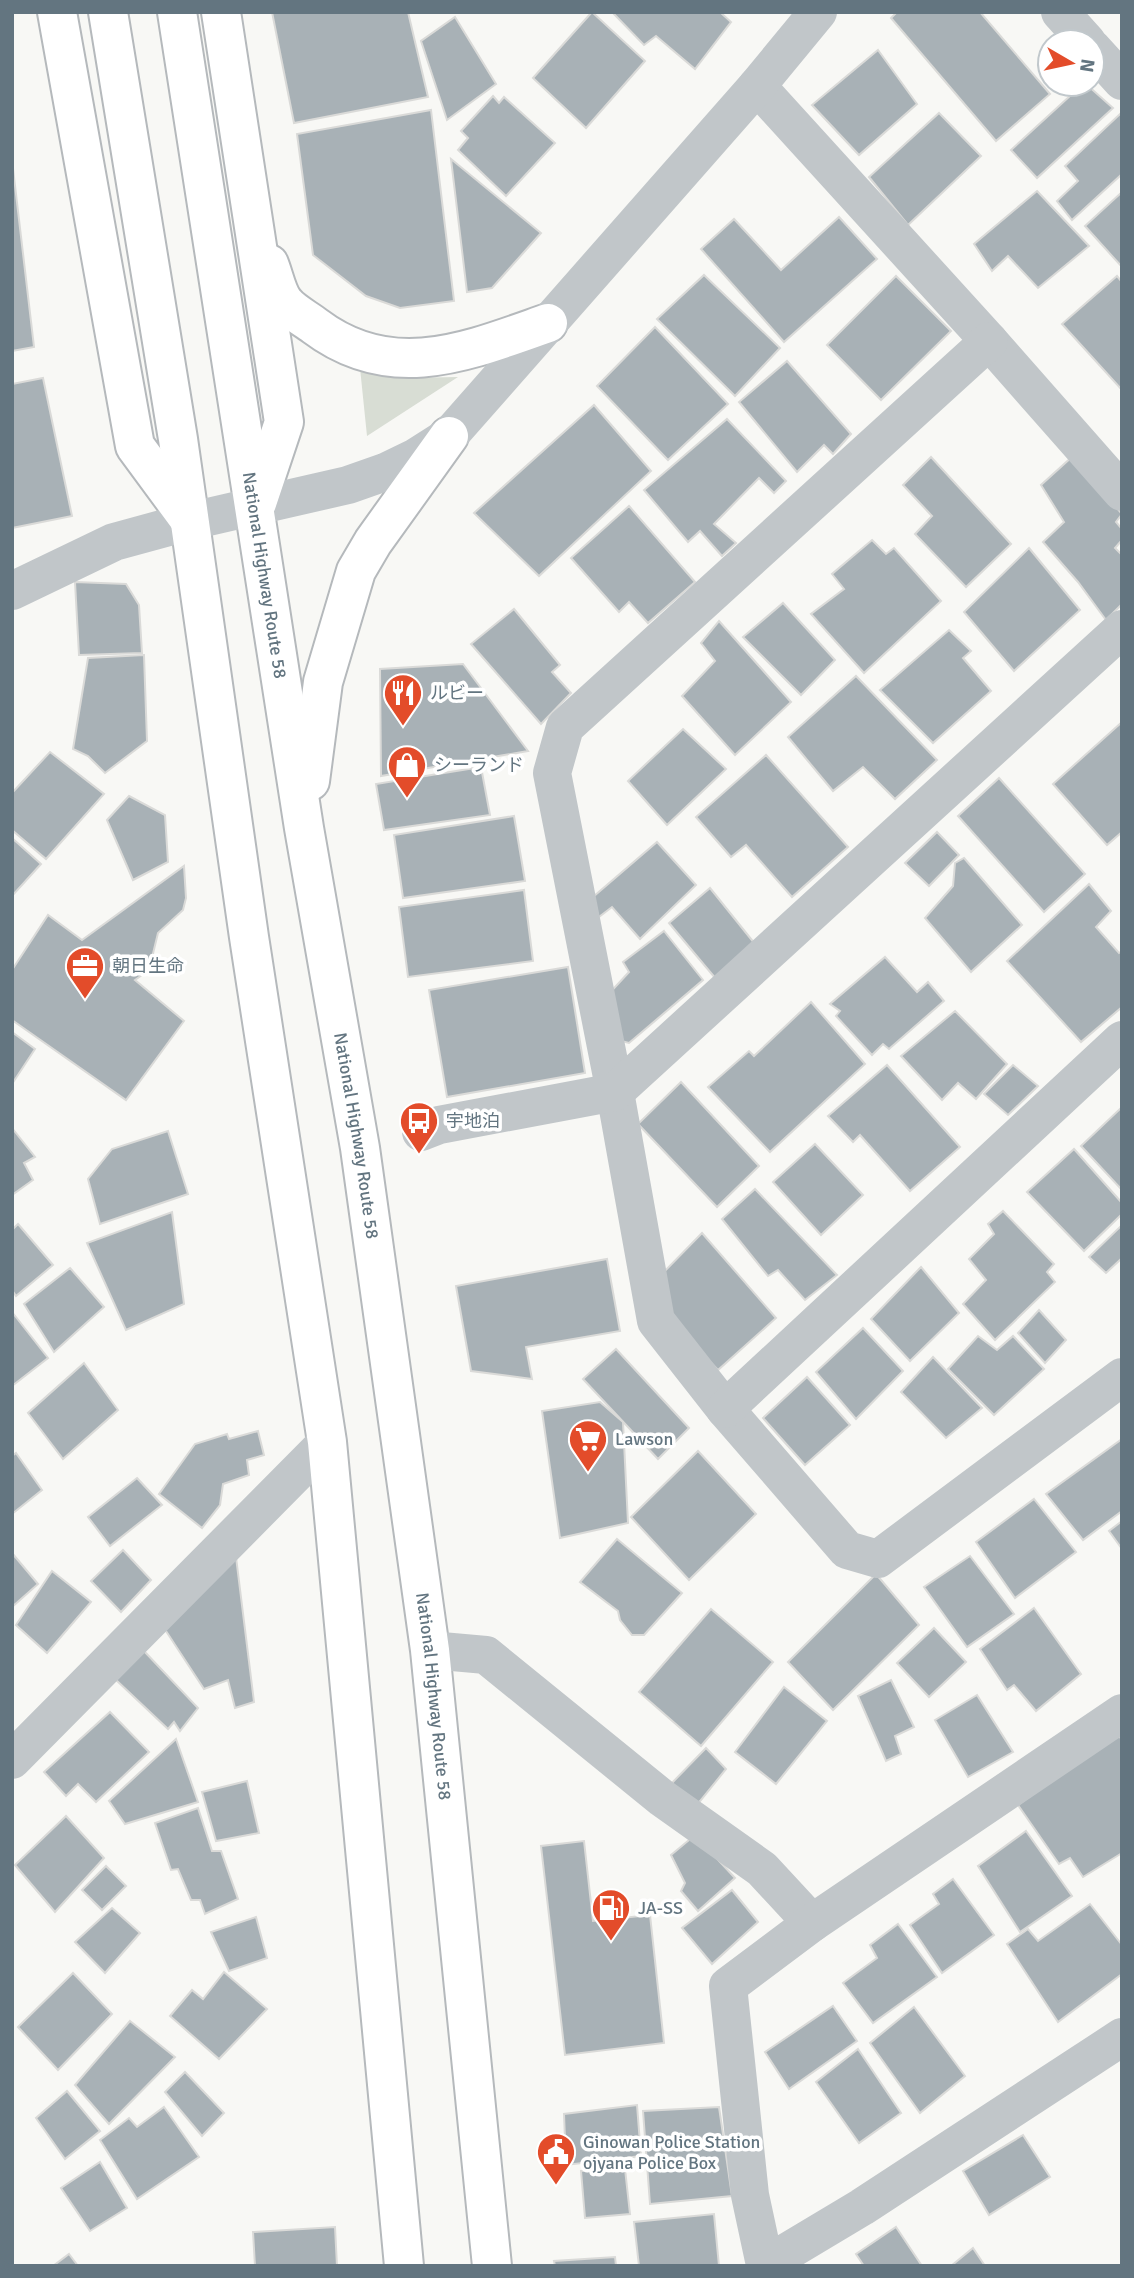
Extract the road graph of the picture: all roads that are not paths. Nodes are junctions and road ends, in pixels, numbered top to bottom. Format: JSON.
{"nodes":[{"id":1,"x":57,"y":12,"type":"edge"},
{"id":2,"x":177,"y":12,"type":"edge"},
{"id":3,"x":221,"y":12,"type":"edge"},
{"id":4,"x":818,"y":12,"type":"edge"},
{"id":5,"x":1060,"y":12,"type":"edge"},
{"id":6,"x":109,"y":13,"type":"edge"},
{"id":7,"x":1074,"y":28,"type":"edge"},
{"id":8,"x":1106,"y":63,"type":"edge"},
{"id":9,"x":1122,"y":81,"type":"edge"},
{"id":10,"x":757,"y":86,"type":"junction"},
{"id":11,"x":254,"y":226,"type":"junction"},
{"id":12,"x":548,"y":323,"type":"junction"},
{"id":13,"x":989,"y":341,"type":"junction"},
{"id":14,"x":449,"y":436,"type":"junction"},
{"id":15,"x":1122,"y":492,"type":"edge"},
{"id":16,"x":255,"y":508,"type":"junction"},
{"id":17,"x":191,"y":521,"type":"junction"},
{"id":18,"x":12,"y":591,"type":"edge"},
{"id":19,"x":1122,"y":629,"type":"edge"},
{"id":20,"x":304,"y":828,"type":"junction"},
{"id":21,"x":1122,"y":1040,"type":"edge"},
{"id":22,"x":615,"y":1092,"type":"junction"},
{"id":23,"x":421,"y":1132,"type":"dead end"},
{"id":24,"x":1122,"y":1377,"type":"edge"},
{"id":25,"x":725,"y":1409,"type":"junction"},
{"id":26,"x":327,"y":1442,"type":"junction"},
{"id":27,"x":430,"y":1650,"type":"junction"},
{"id":28,"x":1122,"y":1713,"type":"edge"},
{"id":29,"x":12,"y":1760,"type":"edge"},
{"id":30,"x":812,"y":1923,"type":"junction"},
{"id":31,"x":1122,"y":2037,"type":"edge"},
{"id":32,"x":404,"y":2266,"type":"edge"},
{"id":33,"x":492,"y":2266,"type":"edge"}],
"edges":[{"from":1,"to":17,"type":"highway"},
{"from":2,"to":16,"type":"highway","name":"National Highway Route 58"},
{"from":3,"to":11,"type":"highway"},
{"from":4,"to":10,"type":"street"},
{"from":5,"to":7,"type":"street"},
{"from":6,"to":17,"type":"highway"},
{"from":8,"to":9,"type":"street"},
{"from":10,"to":12,"type":"street"},
{"from":10,"to":13,"type":"street"},
{"from":11,"to":12,"type":"highway"},
{"from":11,"to":16,"type":"highway"},
{"from":12,"to":14,"type":"street"},
{"from":13,"to":15,"type":"street"},
{"from":13,"to":22,"type":"street"},
{"from":14,"to":16,"type":"street"},
{"from":14,"to":20,"type":"highway"},
{"from":16,"to":17,"type":"street"},
{"from":16,"to":20,"type":"highway","name":"National Highway Route 58"},
{"from":17,"to":18,"type":"street"},
{"from":17,"to":26,"type":"highway"},
{"from":19,"to":22,"type":"street"},
{"from":20,"to":27,"type":"highway","name":"National Highway Route 58"},
{"from":21,"to":25,"type":"street"},
{"from":22,"to":23,"type":"street"},
{"from":22,"to":25,"type":"street"},
{"from":24,"to":25,"type":"street"},
{"from":26,"to":29,"type":"street"},
{"from":26,"to":32,"type":"highway"},
{"from":27,"to":30,"type":"street"},
{"from":27,"to":33,"type":"highway","name":"National Highway Route 58"},
{"from":28,"to":30,"type":"street"},
{"from":30,"to":31,"type":"street"}]}
